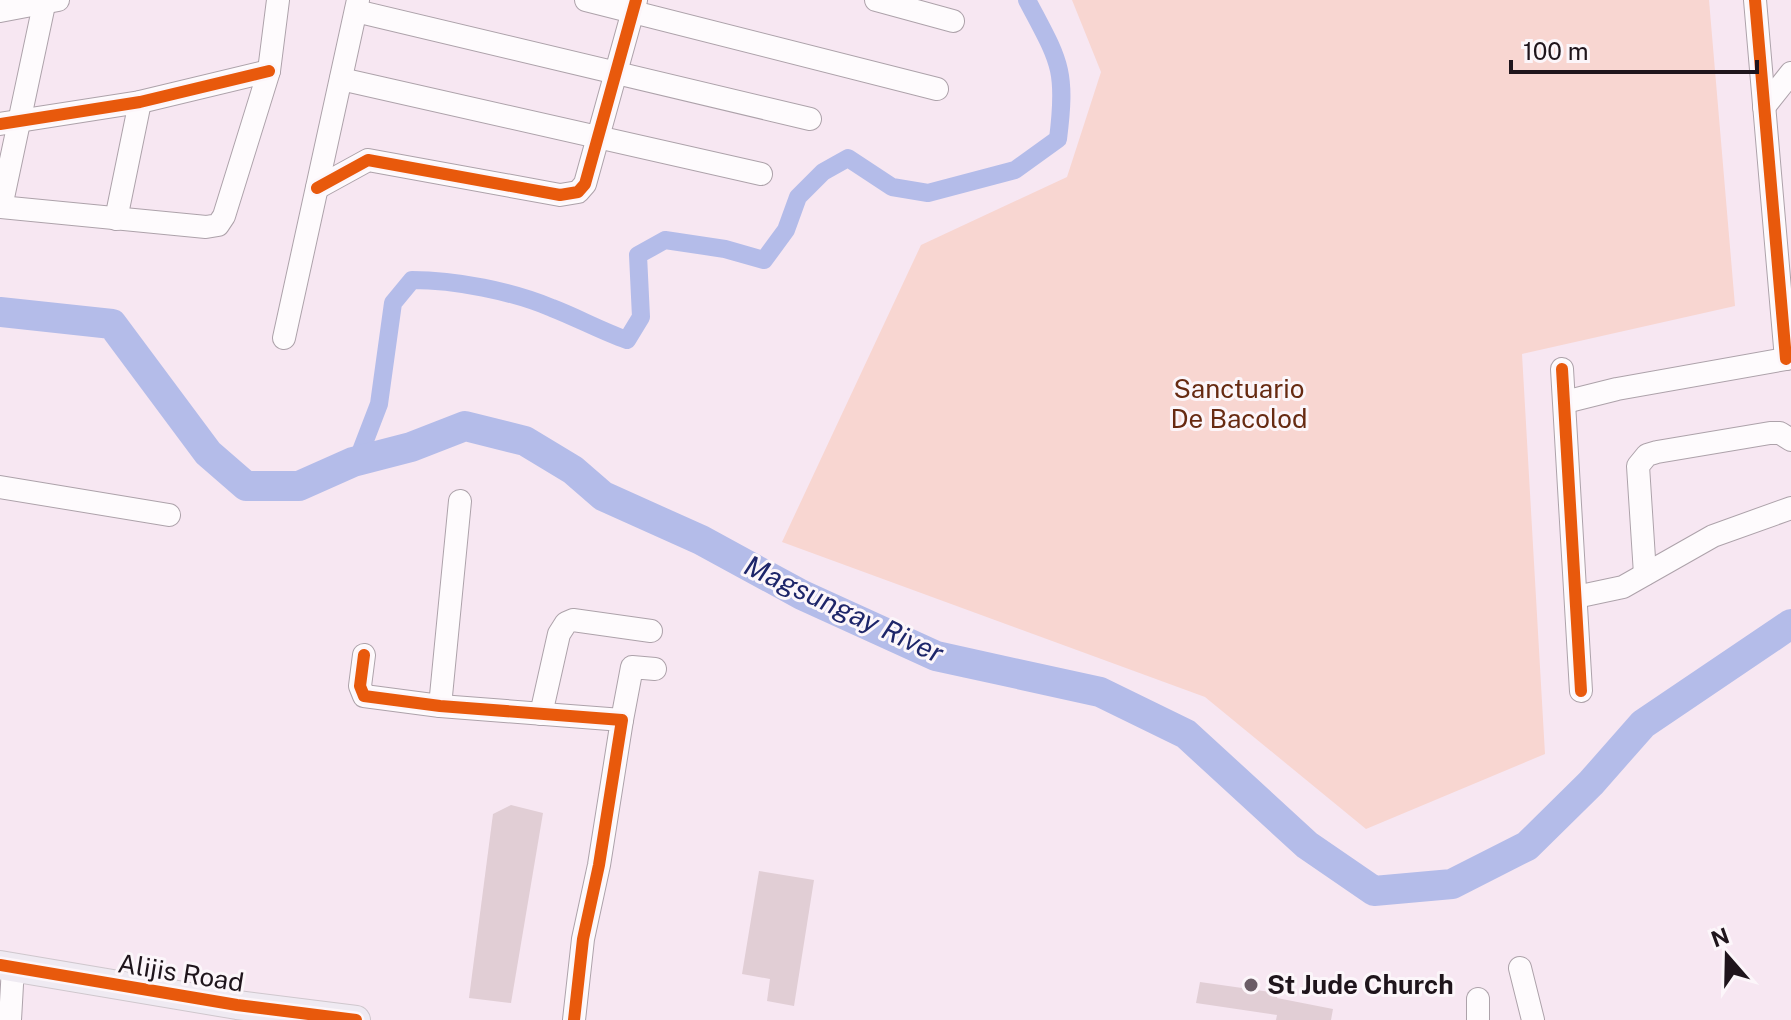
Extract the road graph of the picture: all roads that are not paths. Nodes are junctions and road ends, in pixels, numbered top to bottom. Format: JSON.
{"nodes":[{"id":1,"x":278,"y":0,"type":"edge"},
{"id":2,"x":586,"y":0,"type":"edge"},
{"id":3,"x":876,"y":0,"type":"edge"},
{"id":4,"x":1755,"y":0,"type":"edge"},
{"id":5,"x":50,"y":1,"type":"edge"},
{"id":6,"x":357,"y":5,"type":"edge"},
{"id":7,"x":634,"y":6,"type":"edge"},
{"id":8,"x":0,"y":11,"type":"edge"},
{"id":9,"x":953,"y":21,"type":"dead end"},
{"id":10,"x":269,"y":71,"type":"junction"},
{"id":11,"x":1791,"y":73,"type":"edge"},
{"id":12,"x":616,"y":75,"type":"junction"},
{"id":13,"x":341,"y":79,"type":"junction"},
{"id":14,"x":937,"y":89,"type":"dead end"},
{"id":15,"x":140,"y":102,"type":"junction"},
{"id":16,"x":1764,"y":107,"type":"junction"},
{"id":17,"x":810,"y":119,"type":"dead end"},
{"id":18,"x":11,"y":122,"type":"edge"},
{"id":19,"x":598,"y":139,"type":"junction"},
{"id":20,"x":761,"y":174,"type":"dead end"},
{"id":21,"x":317,"y":188,"type":"junction"},
{"id":22,"x":0,"y":207,"type":"edge"},
{"id":23,"x":116,"y":219,"type":"junction"},
{"id":24,"x":1785,"y":270,"type":"edge"},
{"id":25,"x":284,"y":338,"type":"dead end"},
{"id":26,"x":1788,"y":359,"type":"edge"},
{"id":27,"x":1562,"y":369,"type":"dead end"},
{"id":28,"x":1565,"y":402,"type":"junction"},
{"id":29,"x":1791,"y":440,"type":"edge"},
{"id":30,"x":0,"y":487,"type":"edge"},
{"id":31,"x":460,"y":501,"type":"dead end"},
{"id":32,"x":1791,"y":508,"type":"edge"},
{"id":33,"x":169,"y":515,"type":"dead end"},
{"id":34,"x":1645,"y":574,"type":"junction"},
{"id":35,"x":1576,"y":597,"type":"junction"},
{"id":36,"x":651,"y":631,"type":"dead end"},
{"id":37,"x":364,"y":655,"type":"dead end"},
{"id":38,"x":655,"y":669,"type":"dead end"},
{"id":39,"x":1581,"y":691,"type":"dead end"},
{"id":40,"x":440,"y":706,"type":"junction"},
{"id":41,"x":541,"y":714,"type":"junction"},
{"id":42,"x":622,"y":720,"type":"junction"},
{"id":43,"x":6,"y":966,"type":"edge"},
{"id":44,"x":1520,"y":968,"type":"dead end"},
{"id":45,"x":10,"y":1020,"type":"edge"},
{"id":46,"x":356,"y":1020,"type":"edge"},
{"id":47,"x":574,"y":1020,"type":"edge"},
{"id":48,"x":1533,"y":1020,"type":"edge"}],
"edges":[{"from":1,"to":10,"type":"street"},
{"from":2,"to":7,"type":"street"},
{"from":3,"to":9,"type":"street"},
{"from":4,"to":16,"type":"street"},
{"from":5,"to":8,"type":"street"},
{"from":5,"to":18,"type":"street"},
{"from":6,"to":12,"type":"street"},
{"from":6,"to":13,"type":"street"},
{"from":7,"to":12,"type":"street"},
{"from":7,"to":14,"type":"street"},
{"from":10,"to":15,"type":"street"},
{"from":10,"to":23,"type":"street"},
{"from":11,"to":16,"type":"street"},
{"from":12,"to":17,"type":"street"},
{"from":12,"to":19,"type":"street"},
{"from":13,"to":19,"type":"street"},
{"from":13,"to":21,"type":"street"},
{"from":15,"to":18,"type":"street"},
{"from":15,"to":23,"type":"street"},
{"from":16,"to":24,"type":"street"},
{"from":18,"to":22,"type":"street"},
{"from":19,"to":20,"type":"street"},
{"from":19,"to":21,"type":"street"},
{"from":21,"to":25,"type":"street"},
{"from":22,"to":23,"type":"street"},
{"from":24,"to":26,"type":"street"},
{"from":26,"to":28,"type":"street"},
{"from":27,"to":28,"type":"street"},
{"from":28,"to":35,"type":"street"},
{"from":29,"to":34,"type":"street"},
{"from":30,"to":33,"type":"street"},
{"from":31,"to":40,"type":"street"},
{"from":32,"to":34,"type":"street"},
{"from":34,"to":35,"type":"street"},
{"from":35,"to":39,"type":"street"},
{"from":36,"to":41,"type":"street"},
{"from":37,"to":40,"type":"street"},
{"from":38,"to":42,"type":"street"},
{"from":40,"to":41,"type":"street"},
{"from":41,"to":42,"type":"street"},
{"from":42,"to":47,"type":"street"},
{"from":43,"to":45,"type":"street"},
{"from":43,"to":46,"type":"main road","name":"Alijis Road"},
{"from":44,"to":48,"type":"street"}]}
